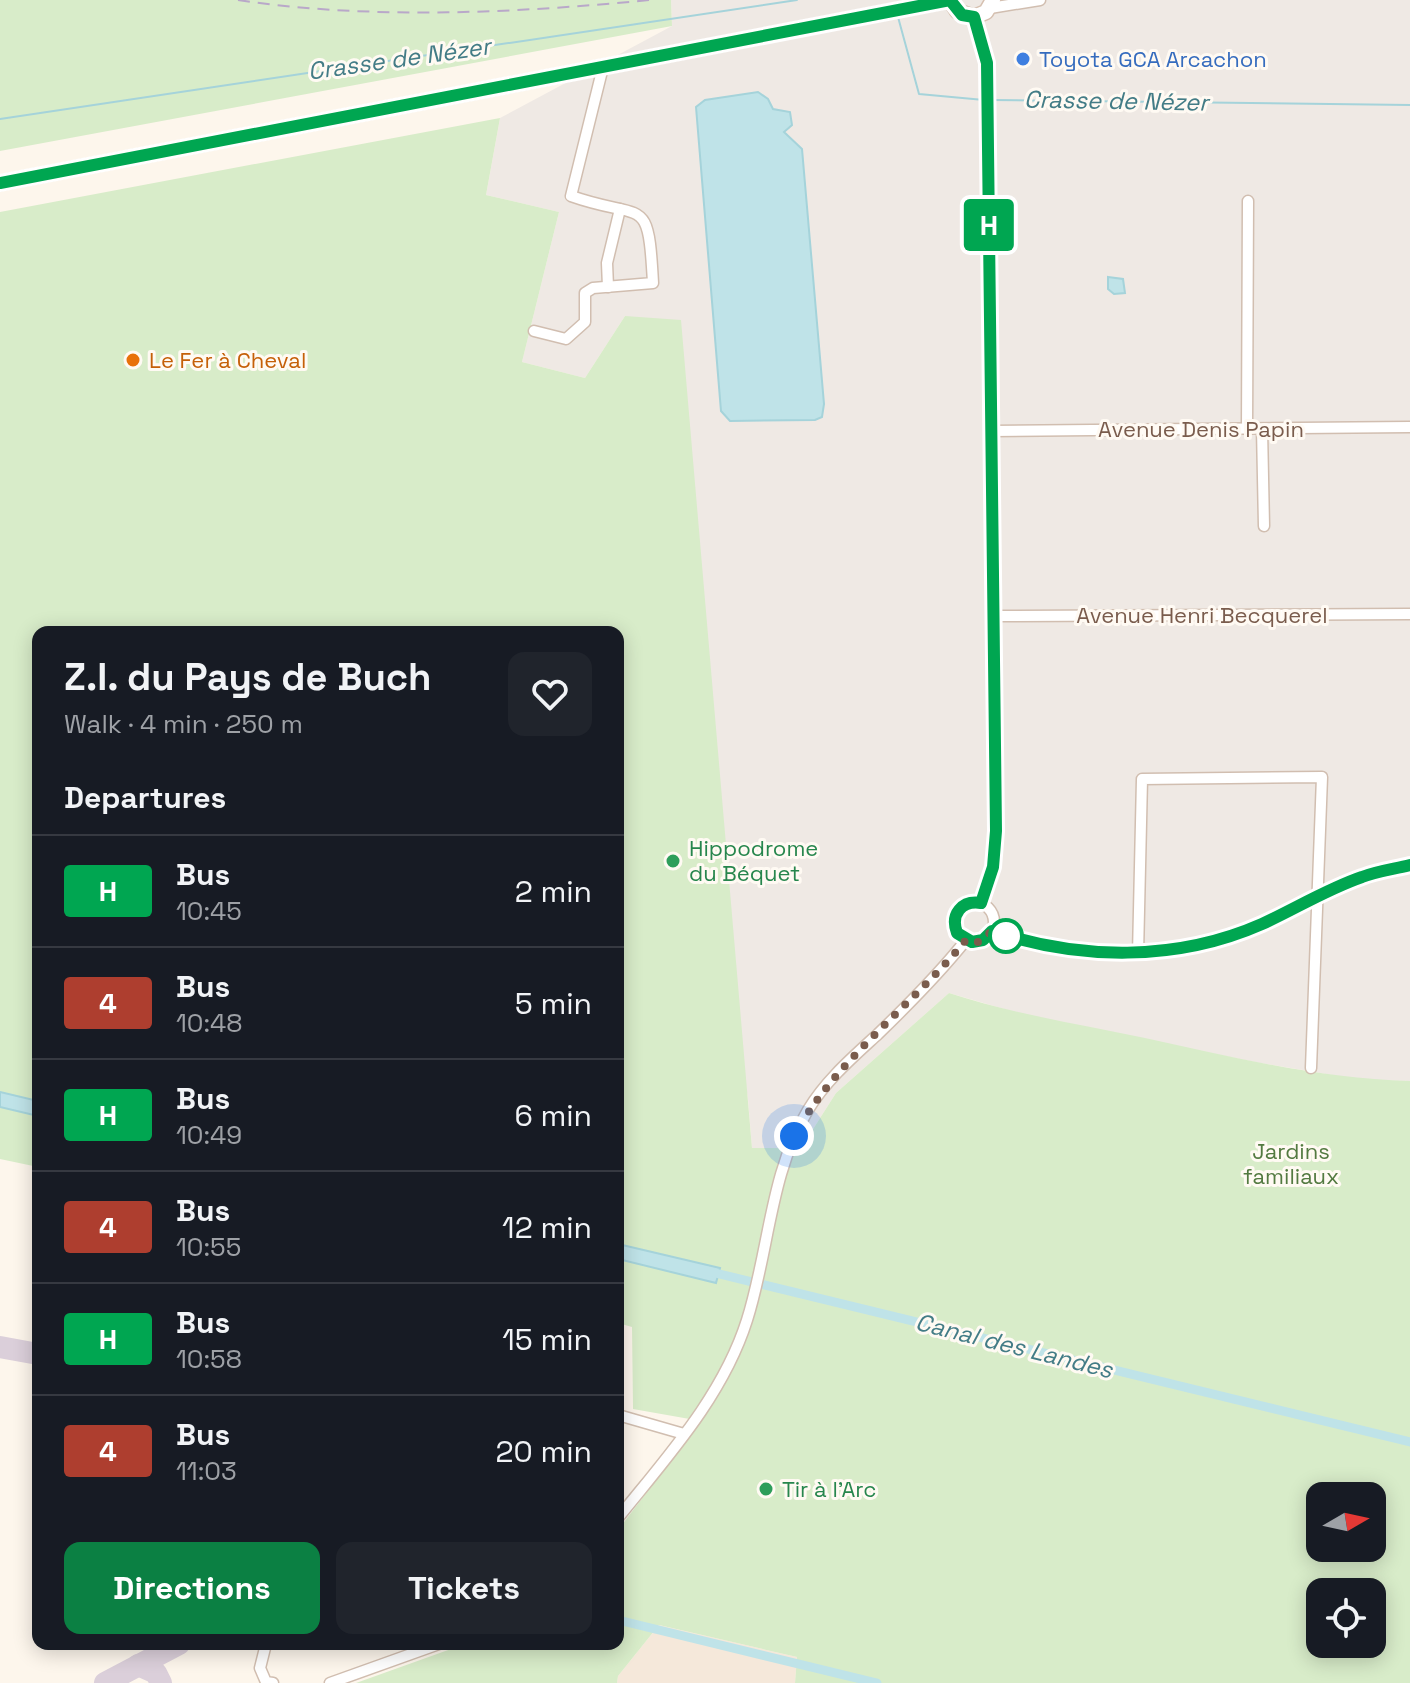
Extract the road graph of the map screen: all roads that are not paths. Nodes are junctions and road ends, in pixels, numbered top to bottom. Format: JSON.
{"nodes":[{"id":1,"x":950,"y":0,"type":"edge"},
{"id":2,"x":1040,"y":0,"type":"edge"},
{"id":3,"x":992,"y":4,"type":"edge"},
{"id":4,"x":974,"y":17,"type":"junction"},
{"id":5,"x":603,"y":67,"type":"junction"},
{"id":6,"x":0,"y":183,"type":"edge"},
{"id":7,"x":1248,"y":201,"type":"dead end"},
{"id":8,"x":620,"y":209,"type":"junction"},
{"id":9,"x":608,"y":287,"type":"junction"},
{"id":10,"x":534,"y":331,"type":"dead end"},
{"id":11,"x":1410,"y":427,"type":"edge"},
{"id":12,"x":1247,"y":429,"type":"junction"},
{"id":13,"x":1262,"y":429,"type":"junction"},
{"id":14,"x":991,"y":431,"type":"junction"},
{"id":15,"x":1264,"y":526,"type":"dead end"},
{"id":16,"x":1410,"y":614,"type":"edge"},
{"id":17,"x":994,"y":616,"type":"junction"},
{"id":18,"x":1410,"y":865,"type":"edge"},
{"id":19,"x":1319,"y":896,"type":"junction"},
{"id":20,"x":981,"y":903,"type":"junction"},
{"id":21,"x":992,"y":931,"type":"junction"},
{"id":22,"x":966,"y":940,"type":"junction"},
{"id":23,"x":1138,"y":954,"type":"junction"},
{"id":24,"x":1311,"y":1068,"type":"dead end"},
{"id":25,"x":624,"y":1417,"type":"edge"},
{"id":26,"x":684,"y":1434,"type":"junction"},
{"id":27,"x":624,"y":1510,"type":"edge"},
{"id":28,"x":264,"y":1650,"type":"edge"},
{"id":29,"x":422,"y":1650,"type":"edge"},
{"id":30,"x":273,"y":1683,"type":"edge"},
{"id":31,"x":330,"y":1683,"type":"edge"}],
"edges":[{"from":1,"to":4,"type":"main road"},
{"from":1,"to":5,"type":"main road"},
{"from":2,"to":3,"type":"street"},
{"from":3,"to":4,"type":"main road"},
{"from":4,"to":14,"type":"street"},
{"from":5,"to":6,"type":"main road"},
{"from":5,"to":8,"type":"street"},
{"from":7,"to":12,"type":"street"},
{"from":8,"to":9,"type":"street"},
{"from":8,"to":9,"type":"street"},
{"from":9,"to":10,"type":"street"},
{"from":11,"to":13,"type":"street","name":"Avenue Denis Papin"},
{"from":12,"to":13,"type":"street","name":"Avenue Denis Papin"},
{"from":12,"to":14,"type":"street","name":"Avenue Denis Papin"},
{"from":13,"to":15,"type":"street"},
{"from":14,"to":17,"type":"street"},
{"from":16,"to":17,"type":"street","name":"Avenue Henri Becquerel"},
{"from":17,"to":20,"type":"street"},
{"from":18,"to":19,"type":"street"},
{"from":19,"to":23,"type":"street"},
{"from":19,"to":23,"type":"street"},
{"from":19,"to":24,"type":"street"},
{"from":20,"to":21,"type":"street"},
{"from":20,"to":22,"type":"street"},
{"from":21,"to":22,"type":"street"},
{"from":21,"to":23,"type":"street"},
{"from":22,"to":26,"type":"street"},
{"from":25,"to":26,"type":"street"},
{"from":26,"to":27,"type":"street"},
{"from":28,"to":30,"type":"street"},
{"from":29,"to":31,"type":"street"}]}
